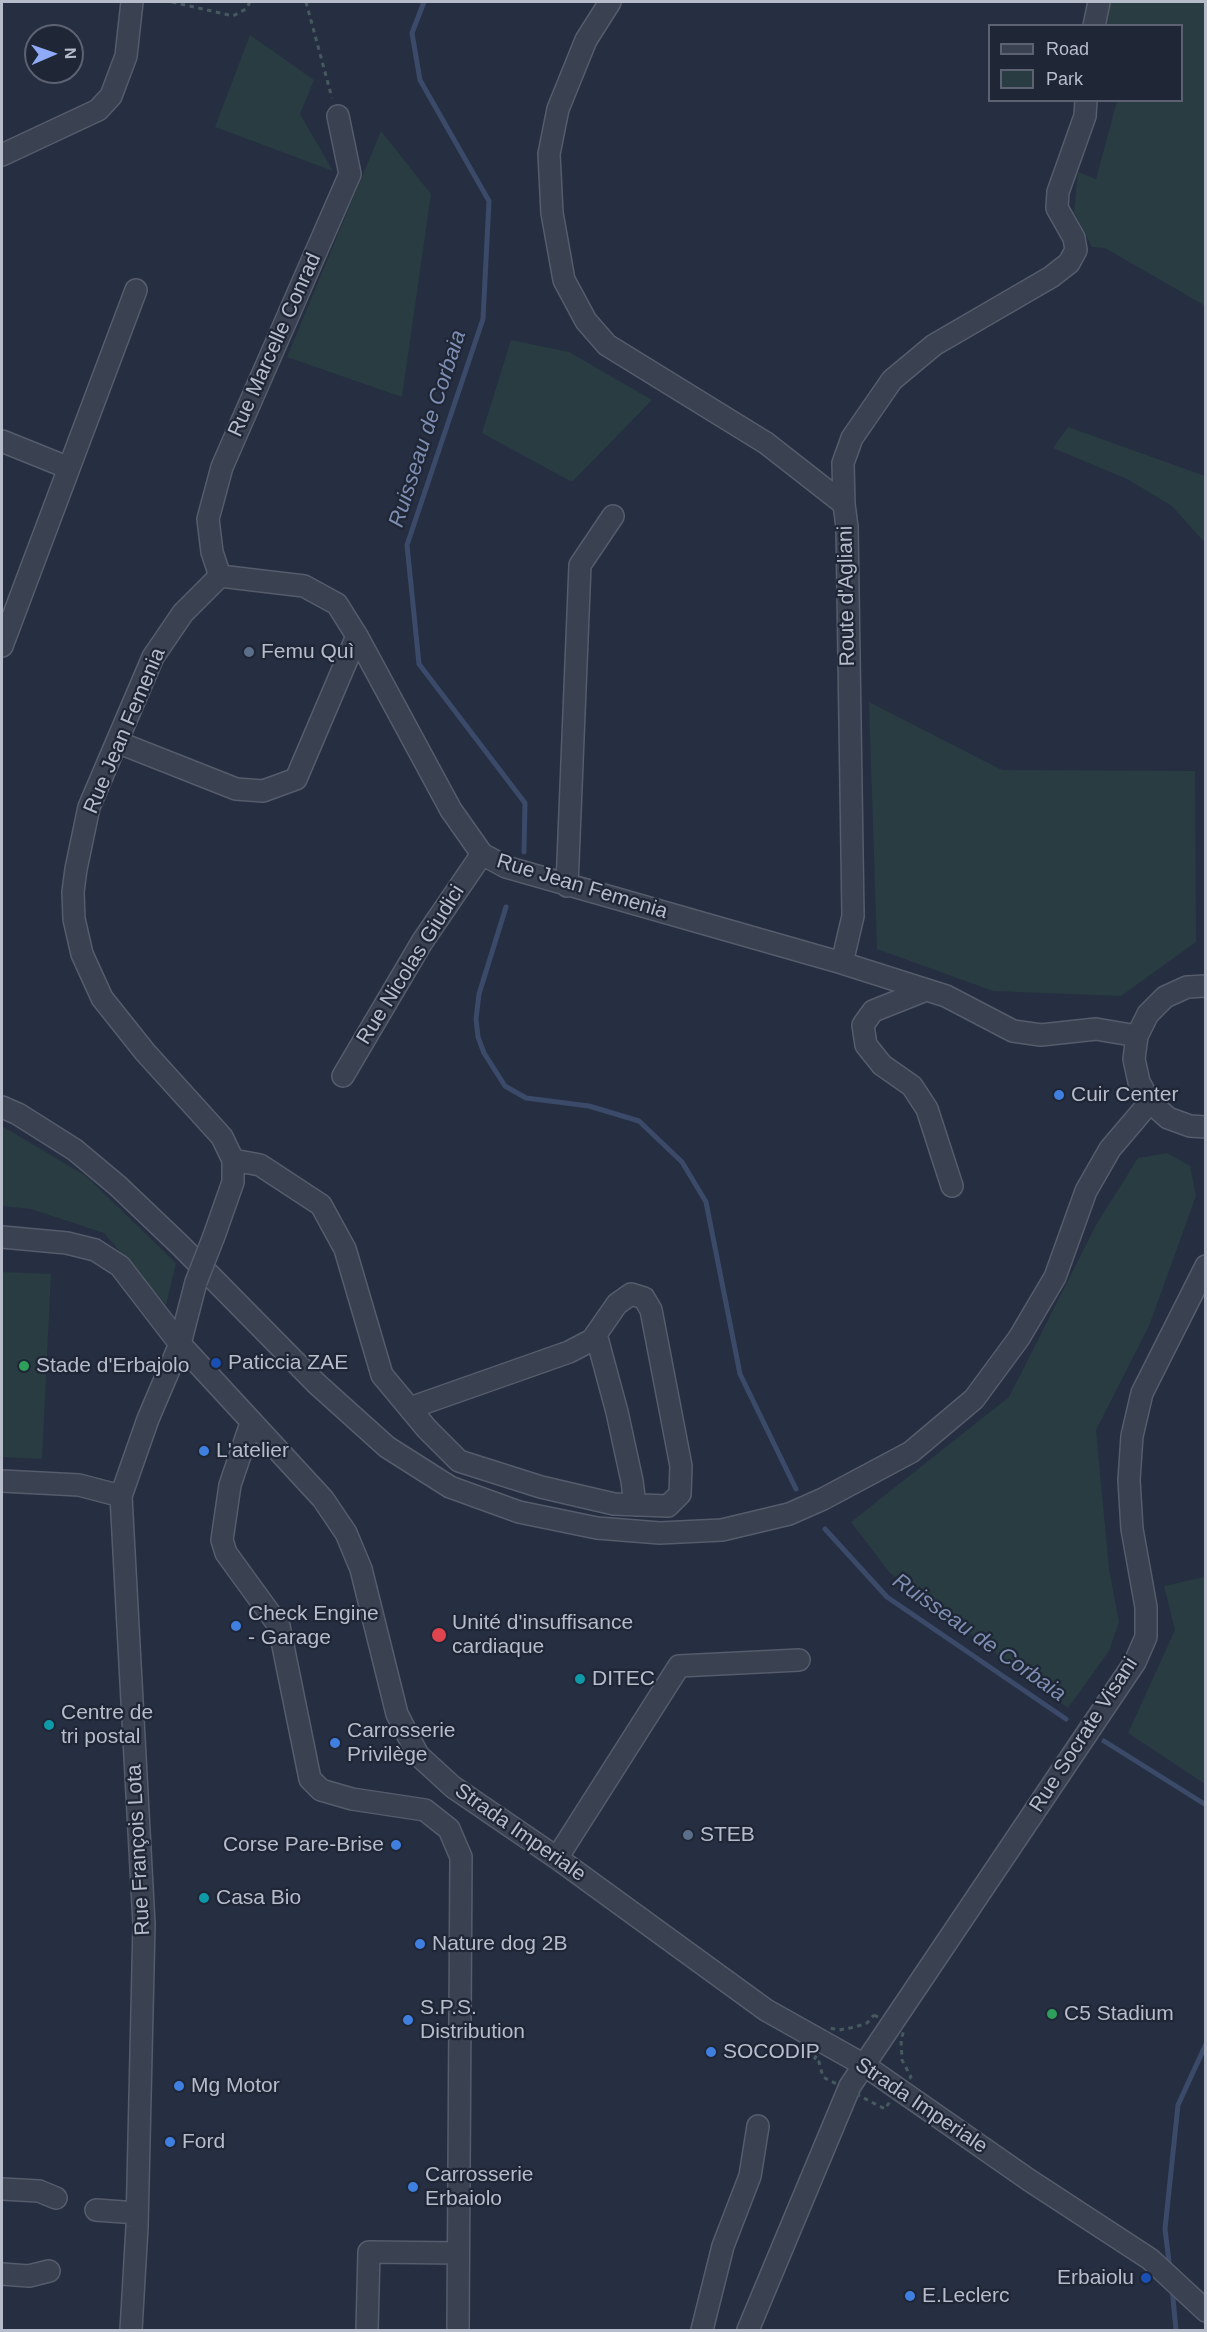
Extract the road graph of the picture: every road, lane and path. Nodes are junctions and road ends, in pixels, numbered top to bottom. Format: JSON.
{"nodes":[{"id":1,"x":132,"y":2,"type":"edge"},
{"id":2,"x":172,"y":2,"type":"edge"},
{"id":3,"x":250,"y":2,"type":"edge"},
{"id":4,"x":306,"y":2,"type":"edge"},
{"id":5,"x":610,"y":2,"type":"edge"},
{"id":6,"x":1099,"y":2,"type":"edge"},
{"id":7,"x":1094,"y":24,"type":"edge"},
{"id":8,"x":1086,"y":102,"type":"edge"},
{"id":9,"x":338,"y":116,"type":"joint"},
{"id":10,"x":2,"y":155,"type":"edge"},
{"id":11,"x":136,"y":290,"type":"dead end"},
{"id":12,"x":2,"y":441,"type":"edge"},
{"id":13,"x":69,"y":468,"type":"junction"},
{"id":14,"x":844,"y":504,"type":"junction"},
{"id":15,"x":613,"y":516,"type":"dead end"},
{"id":16,"x":219,"y":576,"type":"junction"},
{"id":17,"x":357,"y":636,"type":"junction"},
{"id":18,"x":2,"y":646,"type":"edge"},
{"id":19,"x":117,"y":742,"type":"junction"},
{"id":20,"x":482,"y":854,"type":"junction"},
{"id":21,"x":567,"y":886,"type":"junction"},
{"id":22,"x":842,"y":963,"type":"junction"},
{"id":23,"x":1206,"y":986,"type":"edge"},
{"id":24,"x":926,"y":990,"type":"junction"},
{"id":25,"x":1137,"y":1036,"type":"junction"},
{"id":26,"x":343,"y":1076,"type":"dead end"},
{"id":27,"x":1150,"y":1102,"type":"junction"},
{"id":28,"x":2,"y":1107,"type":"edge"},
{"id":29,"x":1206,"y":1127,"type":"edge"},
{"id":30,"x":233,"y":1160,"type":"junction"},
{"id":31,"x":952,"y":1186,"type":"dead end"},
{"id":32,"x":2,"y":1237,"type":"edge"},
{"id":33,"x":1206,"y":1266,"type":"edge"},
{"id":34,"x":596,"y":1334,"type":"junction"},
{"id":35,"x":180,"y":1344,"type":"junction"},
{"id":36,"x":410,"y":1408,"type":"junction"},
{"id":37,"x":251,"y":1423,"type":"junction"},
{"id":38,"x":2,"y":1481,"type":"edge"},
{"id":39,"x":121,"y":1497,"type":"junction"},
{"id":40,"x":635,"y":1505,"type":"junction"},
{"id":41,"x":799,"y":1660,"type":"dead end"},
{"id":42,"x":557,"y":1858,"type":"junction"},
{"id":43,"x":864,"y":2065,"type":"junction"},
{"id":44,"x":758,"y":2126,"type":"dead end"},
{"id":45,"x":2,"y":2189,"type":"edge"},
{"id":46,"x":56,"y":2198,"type":"dead end"},
{"id":47,"x":96,"y":2210,"type":"dead end"},
{"id":48,"x":137,"y":2213,"type":"junction"},
{"id":49,"x":458,"y":2253,"type":"junction"},
{"id":50,"x":49,"y":2271,"type":"dead end"},
{"id":51,"x":2,"y":2274,"type":"edge"},
{"id":52,"x":1206,"y":2311,"type":"edge"},
{"id":53,"x":131,"y":2331,"type":"edge"},
{"id":54,"x":367,"y":2331,"type":"edge"},
{"id":55,"x":458,"y":2331,"type":"edge"},
{"id":56,"x":702,"y":2331,"type":"edge"},
{"id":57,"x":748,"y":2331,"type":"edge"}],
"edges":[{"from":1,"to":10,"type":"street"},
{"from":2,"to":3,"type":"path"},
{"from":4,"to":9,"type":"path"},
{"from":5,"to":14,"type":"street","name":"Route d'Agliani"},
{"from":6,"to":7,"type":"street"},
{"from":8,"to":14,"type":"street"},
{"from":9,"to":16,"type":"street","name":"Rue Marcelle Conrad"},
{"from":11,"to":13,"type":"street"},
{"from":12,"to":13,"type":"street"},
{"from":13,"to":18,"type":"street"},
{"from":14,"to":22,"type":"street","name":"Route d'Agliani"},
{"from":15,"to":21,"type":"street"},
{"from":16,"to":17,"type":"street","name":"Rue Jean Femenia"},
{"from":16,"to":19,"type":"street","name":"Rue Jean Femenia"},
{"from":17,"to":19,"type":"street"},
{"from":17,"to":20,"type":"street","name":"Rue Jean Femenia"},
{"from":19,"to":30,"type":"street","name":"Rue Jean Femenia"},
{"from":20,"to":21,"type":"street","name":"Rue Jean Femenia"},
{"from":20,"to":26,"type":"street","name":"Rue Nicolas Giudici"},
{"from":21,"to":22,"type":"street","name":"Rue Jean Femenia"},
{"from":22,"to":24,"type":"street"},
{"from":23,"to":25,"type":"street"},
{"from":24,"to":25,"type":"street"},
{"from":24,"to":31,"type":"street"},
{"from":25,"to":27,"type":"street"},
{"from":27,"to":28,"type":"street"},
{"from":27,"to":29,"type":"street"},
{"from":30,"to":35,"type":"street","bridge":true},
{"from":30,"to":36,"type":"street"},
{"from":32,"to":35,"type":"street","name":"Strada Imperiale"},
{"from":33,"to":43,"type":"street","name":"Rue Socrate Visani"},
{"from":34,"to":36,"type":"street"},
{"from":34,"to":40,"type":"street"},
{"from":34,"to":40,"type":"street"},
{"from":35,"to":37,"type":"street","name":"Strada Imperiale"},
{"from":35,"to":39,"type":"street","name":"Rue François Lota"},
{"from":36,"to":40,"type":"street"},
{"from":37,"to":42,"type":"street","name":"Strada Imperiale"},
{"from":37,"to":49,"type":"street"},
{"from":38,"to":39,"type":"street"},
{"from":39,"to":48,"type":"street","name":"Rue François Lota"},
{"from":41,"to":42,"type":"street"},
{"from":42,"to":43,"type":"street","name":"Strada Imperiale"},
{"from":43,"to":52,"type":"street","name":"Strada Imperiale"},
{"from":43,"to":57,"type":"street","name":"Rue Socrate Visani"},
{"from":44,"to":56,"type":"street"},
{"from":45,"to":46,"type":"street"},
{"from":47,"to":48,"type":"street"},
{"from":48,"to":53,"type":"street","name":"Rue François Lota"},
{"from":49,"to":54,"type":"street"},
{"from":49,"to":55,"type":"street"},
{"from":50,"to":51,"type":"street"}]}
